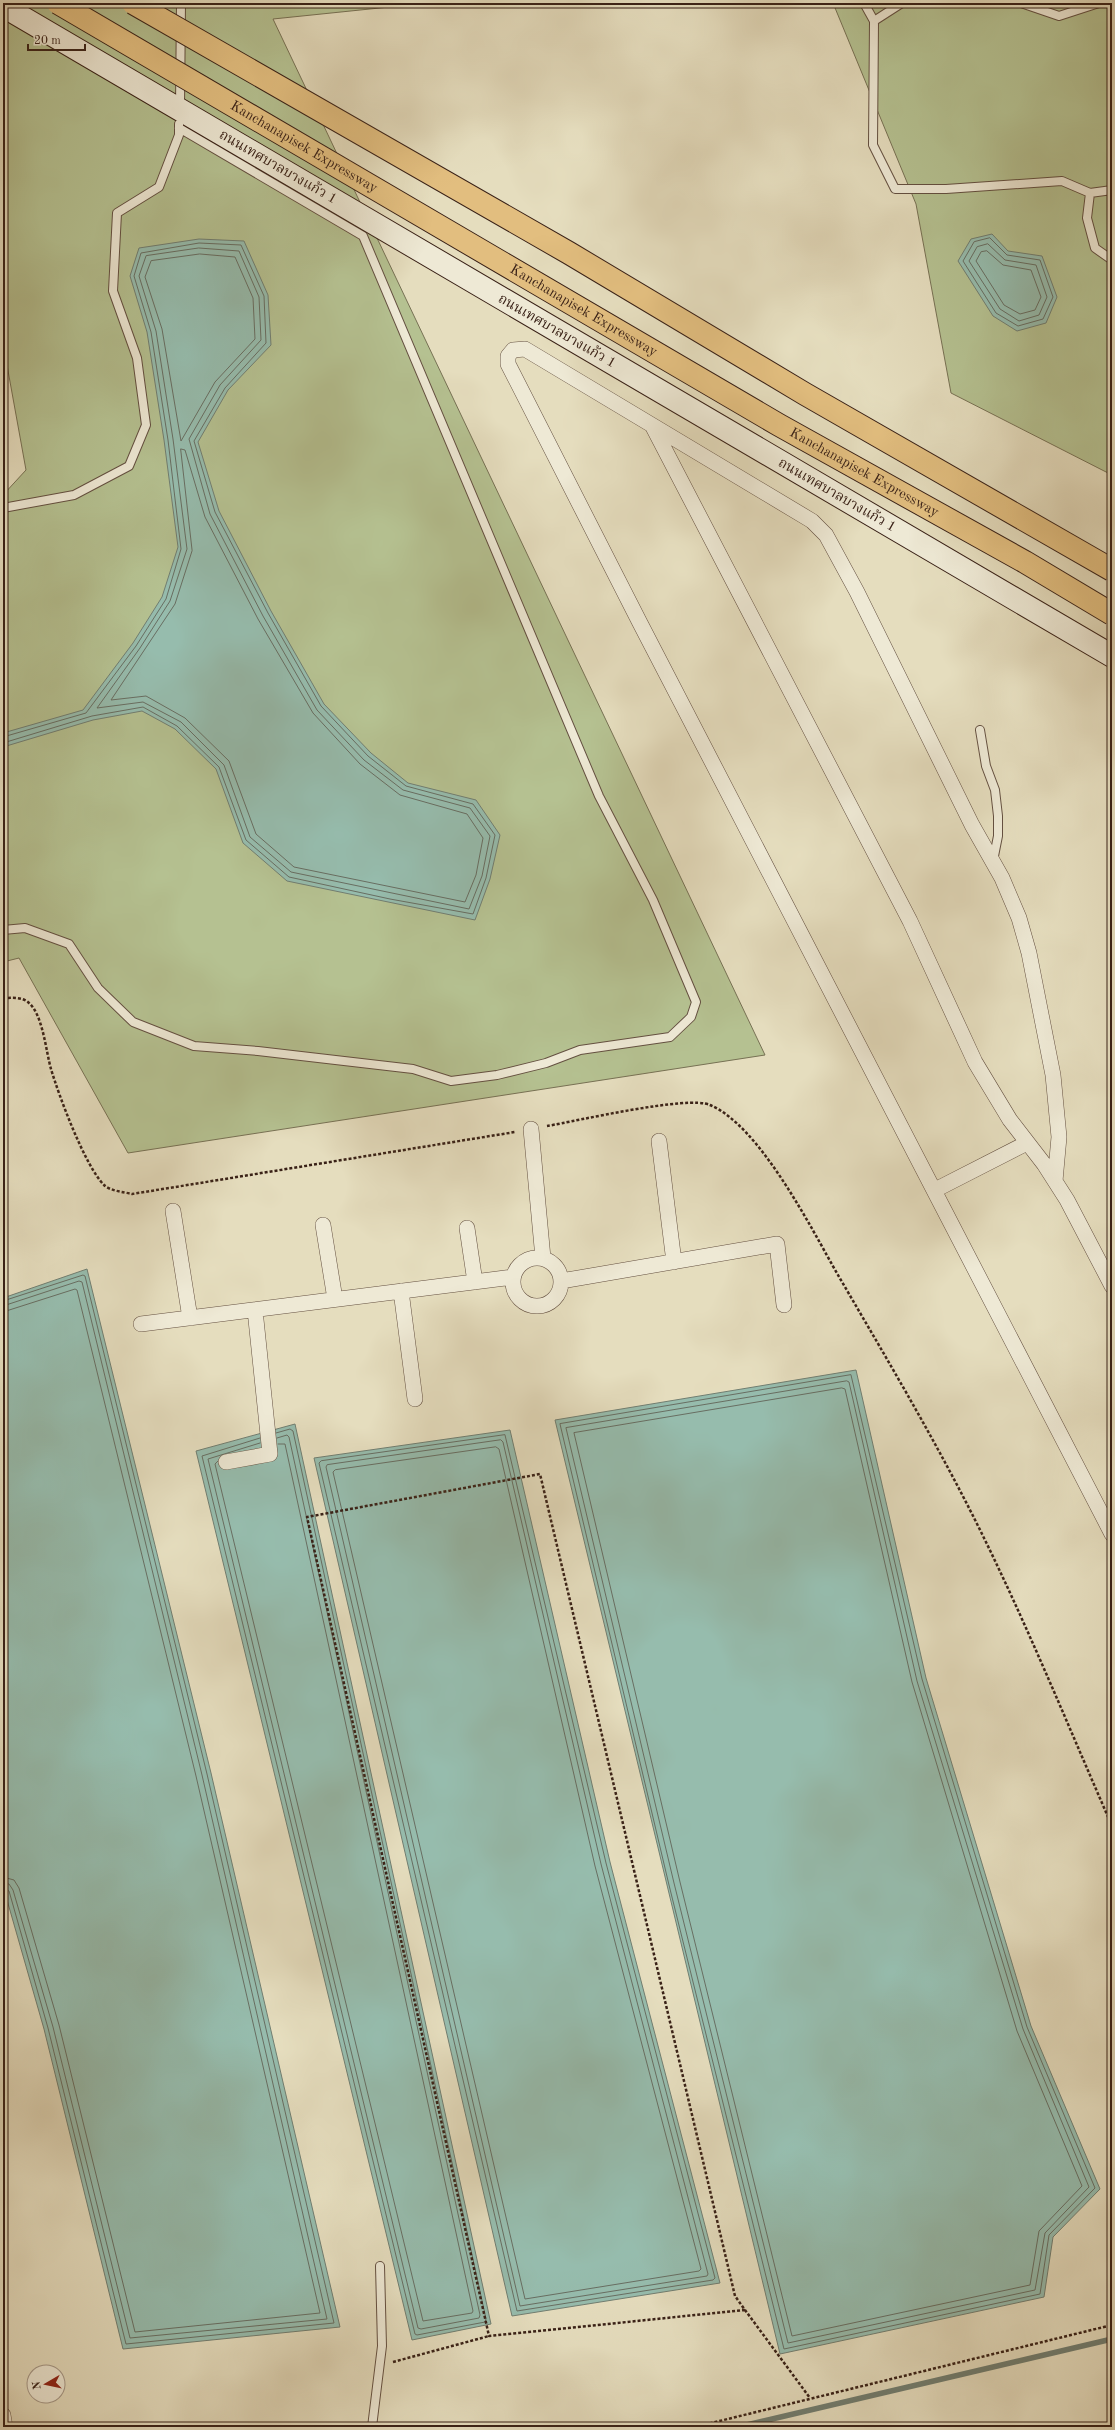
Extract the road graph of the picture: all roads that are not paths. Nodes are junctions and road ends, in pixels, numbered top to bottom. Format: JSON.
{"nodes":[{"id":1,"x":58,"y":3,"type":"edge"},
{"id":2,"x":133,"y":3,"type":"edge"},
{"id":3,"x":181,"y":3,"type":"edge"},
{"id":4,"x":864,"y":3,"type":"edge"},
{"id":5,"x":902,"y":3,"type":"edge"},
{"id":6,"x":1021,"y":3,"type":"edge"},
{"id":7,"x":1099,"y":3,"type":"edge"},
{"id":8,"x":3,"y":6,"type":"edge"},
{"id":9,"x":874,"y":21,"type":"junction"},
{"id":10,"x":179,"y":118,"type":"junction"},
{"id":11,"x":1112,"y":190,"type":"edge"},
{"id":12,"x":1090,"y":193,"type":"junction"},
{"id":13,"x":1112,"y":260,"type":"edge"},
{"id":14,"x":653,"y":426,"type":"junction"},
{"id":15,"x":3,"y":508,"type":"edge"},
{"id":16,"x":1112,"y":570,"type":"edge"},
{"id":17,"x":1112,"y":614,"type":"edge"},
{"id":18,"x":1112,"y":656,"type":"edge"},
{"id":19,"x":980,"y":730,"type":"dead end"},
{"id":20,"x":993,"y":862,"type":"junction"},
{"id":21,"x":3,"y":930,"type":"edge"},
{"id":22,"x":530,"y":1129,"type":"road end"},
{"id":23,"x":660,"y":1141,"type":"dead end"},
{"id":24,"x":1027,"y":1143,"type":"junction"},
{"id":25,"x":1055,"y":1181,"type":"junction"},
{"id":26,"x":935,"y":1190,"type":"junction"},
{"id":27,"x":173,"y":1211,"type":"dead end"},
{"id":28,"x":323,"y":1225,"type":"dead end"},
{"id":29,"x":467,"y":1228,"type":"dead end"},
{"id":30,"x":543,"y":1258,"type":"junction"},
{"id":31,"x":674,"y":1262,"type":"junction"},
{"id":32,"x":513,"y":1277,"type":"junction"},
{"id":33,"x":561,"y":1281,"type":"junction"},
{"id":34,"x":475,"y":1282,"type":"junction"},
{"id":35,"x":1112,"y":1286,"type":"edge"},
{"id":36,"x":401,"y":1291,"type":"junction"},
{"id":37,"x":335,"y":1299,"type":"junction"},
{"id":38,"x":784,"y":1305,"type":"dead end"},
{"id":39,"x":255,"y":1310,"type":"junction"},
{"id":40,"x":190,"y":1318,"type":"junction"},
{"id":41,"x":141,"y":1324,"type":"dead end"},
{"id":42,"x":415,"y":1399,"type":"dead end"},
{"id":43,"x":226,"y":1462,"type":"dead end"},
{"id":44,"x":1112,"y":1534,"type":"edge"},
{"id":45,"x":380,"y":2266,"type":"dead end"},
{"id":46,"x":3,"y":2415,"type":"edge"},
{"id":47,"x":5,"y":2427,"type":"edge"},
{"id":48,"x":372,"y":2427,"type":"edge"}],
"edges":[{"from":1,"to":17,"type":"highway","name":"Kanchanapisek Expressway","bridge":true},
{"from":2,"to":16,"type":"highway","bridge":true},
{"from":3,"to":10,"type":"lane"},
{"from":4,"to":9,"type":"lane"},
{"from":5,"to":9,"type":"lane"},
{"from":6,"to":7,"type":"lane"},
{"from":8,"to":10,"type":"main road","name":"ถนนเทศบาลบางแก้ว 1"},
{"from":9,"to":12,"type":"lane"},
{"from":10,"to":15,"type":"lane"},
{"from":10,"to":18,"type":"main road","name":"ถนนเทศบาลบางแก้ว 1"},
{"from":10,"to":21,"type":"lane"},
{"from":11,"to":12,"type":"lane"},
{"from":12,"to":13,"type":"lane"},
{"from":14,"to":20,"type":"street"},
{"from":14,"to":24,"type":"street"},
{"from":14,"to":26,"type":"street"},
{"from":19,"to":20,"type":"lane"},
{"from":20,"to":25,"type":"street"},
{"from":22,"to":30,"type":"street"},
{"from":23,"to":31,"type":"street"},
{"from":24,"to":25,"type":"street"},
{"from":24,"to":26,"type":"street"},
{"from":25,"to":35,"type":"street"},
{"from":26,"to":44,"type":"street"},
{"from":27,"to":40,"type":"street"},
{"from":28,"to":37,"type":"street"},
{"from":29,"to":34,"type":"street"},
{"from":30,"to":32,"type":"street"},
{"from":30,"to":33,"type":"street"},
{"from":31,"to":33,"type":"street"},
{"from":31,"to":38,"type":"street"},
{"from":32,"to":33,"type":"street"},
{"from":32,"to":34,"type":"street"},
{"from":34,"to":36,"type":"street"},
{"from":36,"to":37,"type":"street"},
{"from":36,"to":42,"type":"street"},
{"from":37,"to":39,"type":"street"},
{"from":39,"to":40,"type":"street"},
{"from":39,"to":43,"type":"street"},
{"from":40,"to":41,"type":"street"},
{"from":45,"to":48,"type":"lane"},
{"from":46,"to":47,"type":"street"}]}
